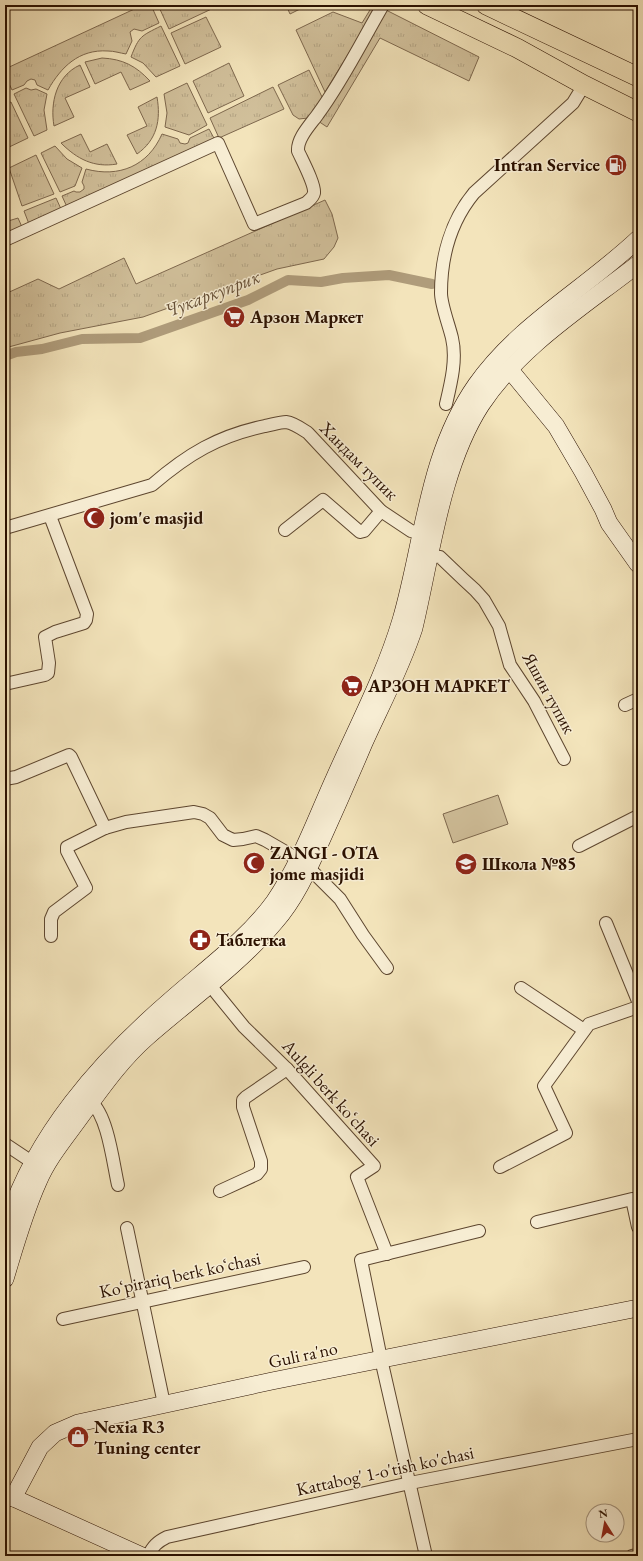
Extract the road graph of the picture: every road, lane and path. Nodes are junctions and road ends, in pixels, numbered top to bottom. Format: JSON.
{"nodes":[{"id":1,"x":383,"y":5,"type":"edge"},
{"id":2,"x":427,"y":5,"type":"edge"},
{"id":3,"x":486,"y":5,"type":"edge"},
{"id":4,"x":517,"y":48,"type":"junction"},
{"id":5,"x":638,"y":77,"type":"edge"},
{"id":6,"x":584,"y":85,"type":"junction"},
{"id":7,"x":637,"y":108,"type":"edge"},
{"id":8,"x":638,"y":239,"type":"edge"},
{"id":9,"x":5,"y":240,"type":"edge"},
{"id":10,"x":609,"y":264,"type":"junction"},
{"id":11,"x":638,"y":264,"type":"edge"},
{"id":12,"x":620,"y":278,"type":"junction"},
{"id":13,"x":510,"y":370,"type":"junction"},
{"id":14,"x":446,"y":404,"type":"dead end"},
{"id":15,"x":381,"y":512,"type":"junction"},
{"id":16,"x":50,"y":516,"type":"junction"},
{"id":17,"x":5,"y":528,"type":"edge"},
{"id":18,"x":284,"y":530,"type":"dead end"},
{"id":19,"x":420,"y":533,"type":"junction"},
{"id":20,"x":430,"y":556,"type":"junction"},
{"id":21,"x":637,"y":558,"type":"edge"},
{"id":22,"x":5,"y":684,"type":"edge"},
{"id":23,"x":383,"y":687,"type":"junction"},
{"id":24,"x":638,"y":699,"type":"edge"},
{"id":25,"x":625,"y":705,"type":"dead end"},
{"id":26,"x":564,"y":759,"type":"dead end"},
{"id":27,"x":7,"y":776,"type":"edge"},
{"id":28,"x":638,"y":816,"type":"edge"},
{"id":29,"x":105,"y":828,"type":"junction"},
{"id":30,"x":579,"y":846,"type":"dead end"},
{"id":31,"x":303,"y":865,"type":"junction"},
{"id":32,"x":606,"y":923,"type":"dead end"},
{"id":33,"x":51,"y":936,"type":"dead end"},
{"id":34,"x":387,"y":968,"type":"dead end"},
{"id":35,"x":209,"y":984,"type":"junction"},
{"id":36,"x":521,"y":988,"type":"dead end"},
{"id":37,"x":638,"y":1000,"type":"edge"},
{"id":38,"x":638,"y":1007,"type":"edge"},
{"id":39,"x":584,"y":1030,"type":"junction"},
{"id":40,"x":287,"y":1069,"type":"junction"},
{"id":41,"x":91,"y":1102,"type":"junction"},
{"id":42,"x":5,"y":1144,"type":"edge"},
{"id":43,"x":32,"y":1162,"type":"junction"},
{"id":44,"x":500,"y":1167,"type":"dead end"},
{"id":45,"x":118,"y":1186,"type":"dead end"},
{"id":46,"x":220,"y":1191,"type":"dead end"},
{"id":47,"x":537,"y":1222,"type":"dead end"},
{"id":48,"x":638,"y":1227,"type":"edge"},
{"id":49,"x":127,"y":1228,"type":"dead end"},
{"id":50,"x":5,"y":1230,"type":"edge"},
{"id":51,"x":479,"y":1230,"type":"dead end"},
{"id":52,"x":387,"y":1254,"type":"junction"},
{"id":53,"x":304,"y":1267,"type":"dead end"},
{"id":54,"x":5,"y":1279,"type":"edge"},
{"id":55,"x":142,"y":1301,"type":"junction"},
{"id":56,"x":638,"y":1308,"type":"edge"},
{"id":57,"x":64,"y":1318,"type":"dead end"},
{"id":58,"x":381,"y":1359,"type":"junction"},
{"id":59,"x":164,"y":1404,"type":"junction"},
{"id":60,"x":638,"y":1439,"type":"edge"},
{"id":61,"x":410,"y":1483,"type":"junction"},
{"id":62,"x":9,"y":1496,"type":"edge"},
{"id":63,"x":638,"y":1555,"type":"edge"},
{"id":64,"x":142,"y":1556,"type":"edge"},
{"id":65,"x":148,"y":1556,"type":"edge"},
{"id":66,"x":426,"y":1556,"type":"edge"},
{"id":67,"x":632,"y":1556,"type":"edge"}],
"edges":[{"from":1,"to":9,"type":"street"},
{"from":2,"to":4,"type":"main road"},
{"from":3,"to":5,"type":"main road"},
{"from":4,"to":6,"type":"main road"},
{"from":4,"to":7,"type":"main road"},
{"from":6,"to":7,"type":"main road"},
{"from":6,"to":14,"type":"street"},
{"from":8,"to":10,"type":"main road"},
{"from":10,"to":12,"type":"main road"},
{"from":10,"to":19,"type":"main road"},
{"from":11,"to":12,"type":"main road"},
{"from":12,"to":13,"type":"main road"},
{"from":13,"to":20,"type":"main road"},
{"from":13,"to":21,"type":"main road"},
{"from":15,"to":16,"type":"street","name":"Хандам тупик"},
{"from":15,"to":18,"type":"street"},
{"from":15,"to":19,"type":"street","name":"Хандам тупик"},
{"from":16,"to":17,"type":"street","name":"Хандам тупик"},
{"from":16,"to":22,"type":"street"},
{"from":19,"to":23,"type":"main road"},
{"from":20,"to":23,"type":"main road"},
{"from":20,"to":26,"type":"street","name":"Яшин тупик"},
{"from":23,"to":31,"type":"main road"},
{"from":24,"to":25,"type":"street"},
{"from":27,"to":29,"type":"street"},
{"from":28,"to":30,"type":"street"},
{"from":29,"to":31,"type":"street"},
{"from":29,"to":33,"type":"street"},
{"from":31,"to":34,"type":"street"},
{"from":31,"to":35,"type":"main road"},
{"from":31,"to":43,"type":"main road"},
{"from":32,"to":37,"type":"street"},
{"from":35,"to":40,"type":"street","name":"Aulgli berk koʻchasi"},
{"from":35,"to":41,"type":"main road"},
{"from":36,"to":39,"type":"street"},
{"from":38,"to":39,"type":"street"},
{"from":39,"to":44,"type":"street"},
{"from":40,"to":46,"type":"street"},
{"from":40,"to":52,"type":"street","name":"Aulgli berk koʻchasi"},
{"from":41,"to":45,"type":"street"},
{"from":41,"to":54,"type":"main road"},
{"from":42,"to":43,"type":"street"},
{"from":43,"to":50,"type":"main road"},
{"from":47,"to":48,"type":"street"},
{"from":49,"to":55,"type":"street"},
{"from":51,"to":52,"type":"street"},
{"from":52,"to":58,"type":"street"},
{"from":53,"to":55,"type":"street","name":"Koʻpirariq berk koʻchasi"},
{"from":55,"to":57,"type":"street","name":"Koʻpirariq berk koʻchasi"},
{"from":55,"to":59,"type":"street"},
{"from":56,"to":58,"type":"main road","name":"Guli ra'no"},
{"from":58,"to":59,"type":"main road","name":"Guli ra'no"},
{"from":58,"to":61,"type":"street"},
{"from":59,"to":62,"type":"main road","name":"Guli ra'no"},
{"from":60,"to":61,"type":"street","name":"Kattabog' 1-o'tish ko'chasi"},
{"from":61,"to":65,"type":"street","name":"Kattabog' 1-o'tish ko'chasi"},
{"from":61,"to":66,"type":"street"},
{"from":62,"to":64,"type":"main road"},
{"from":63,"to":67,"type":"street"}]}
